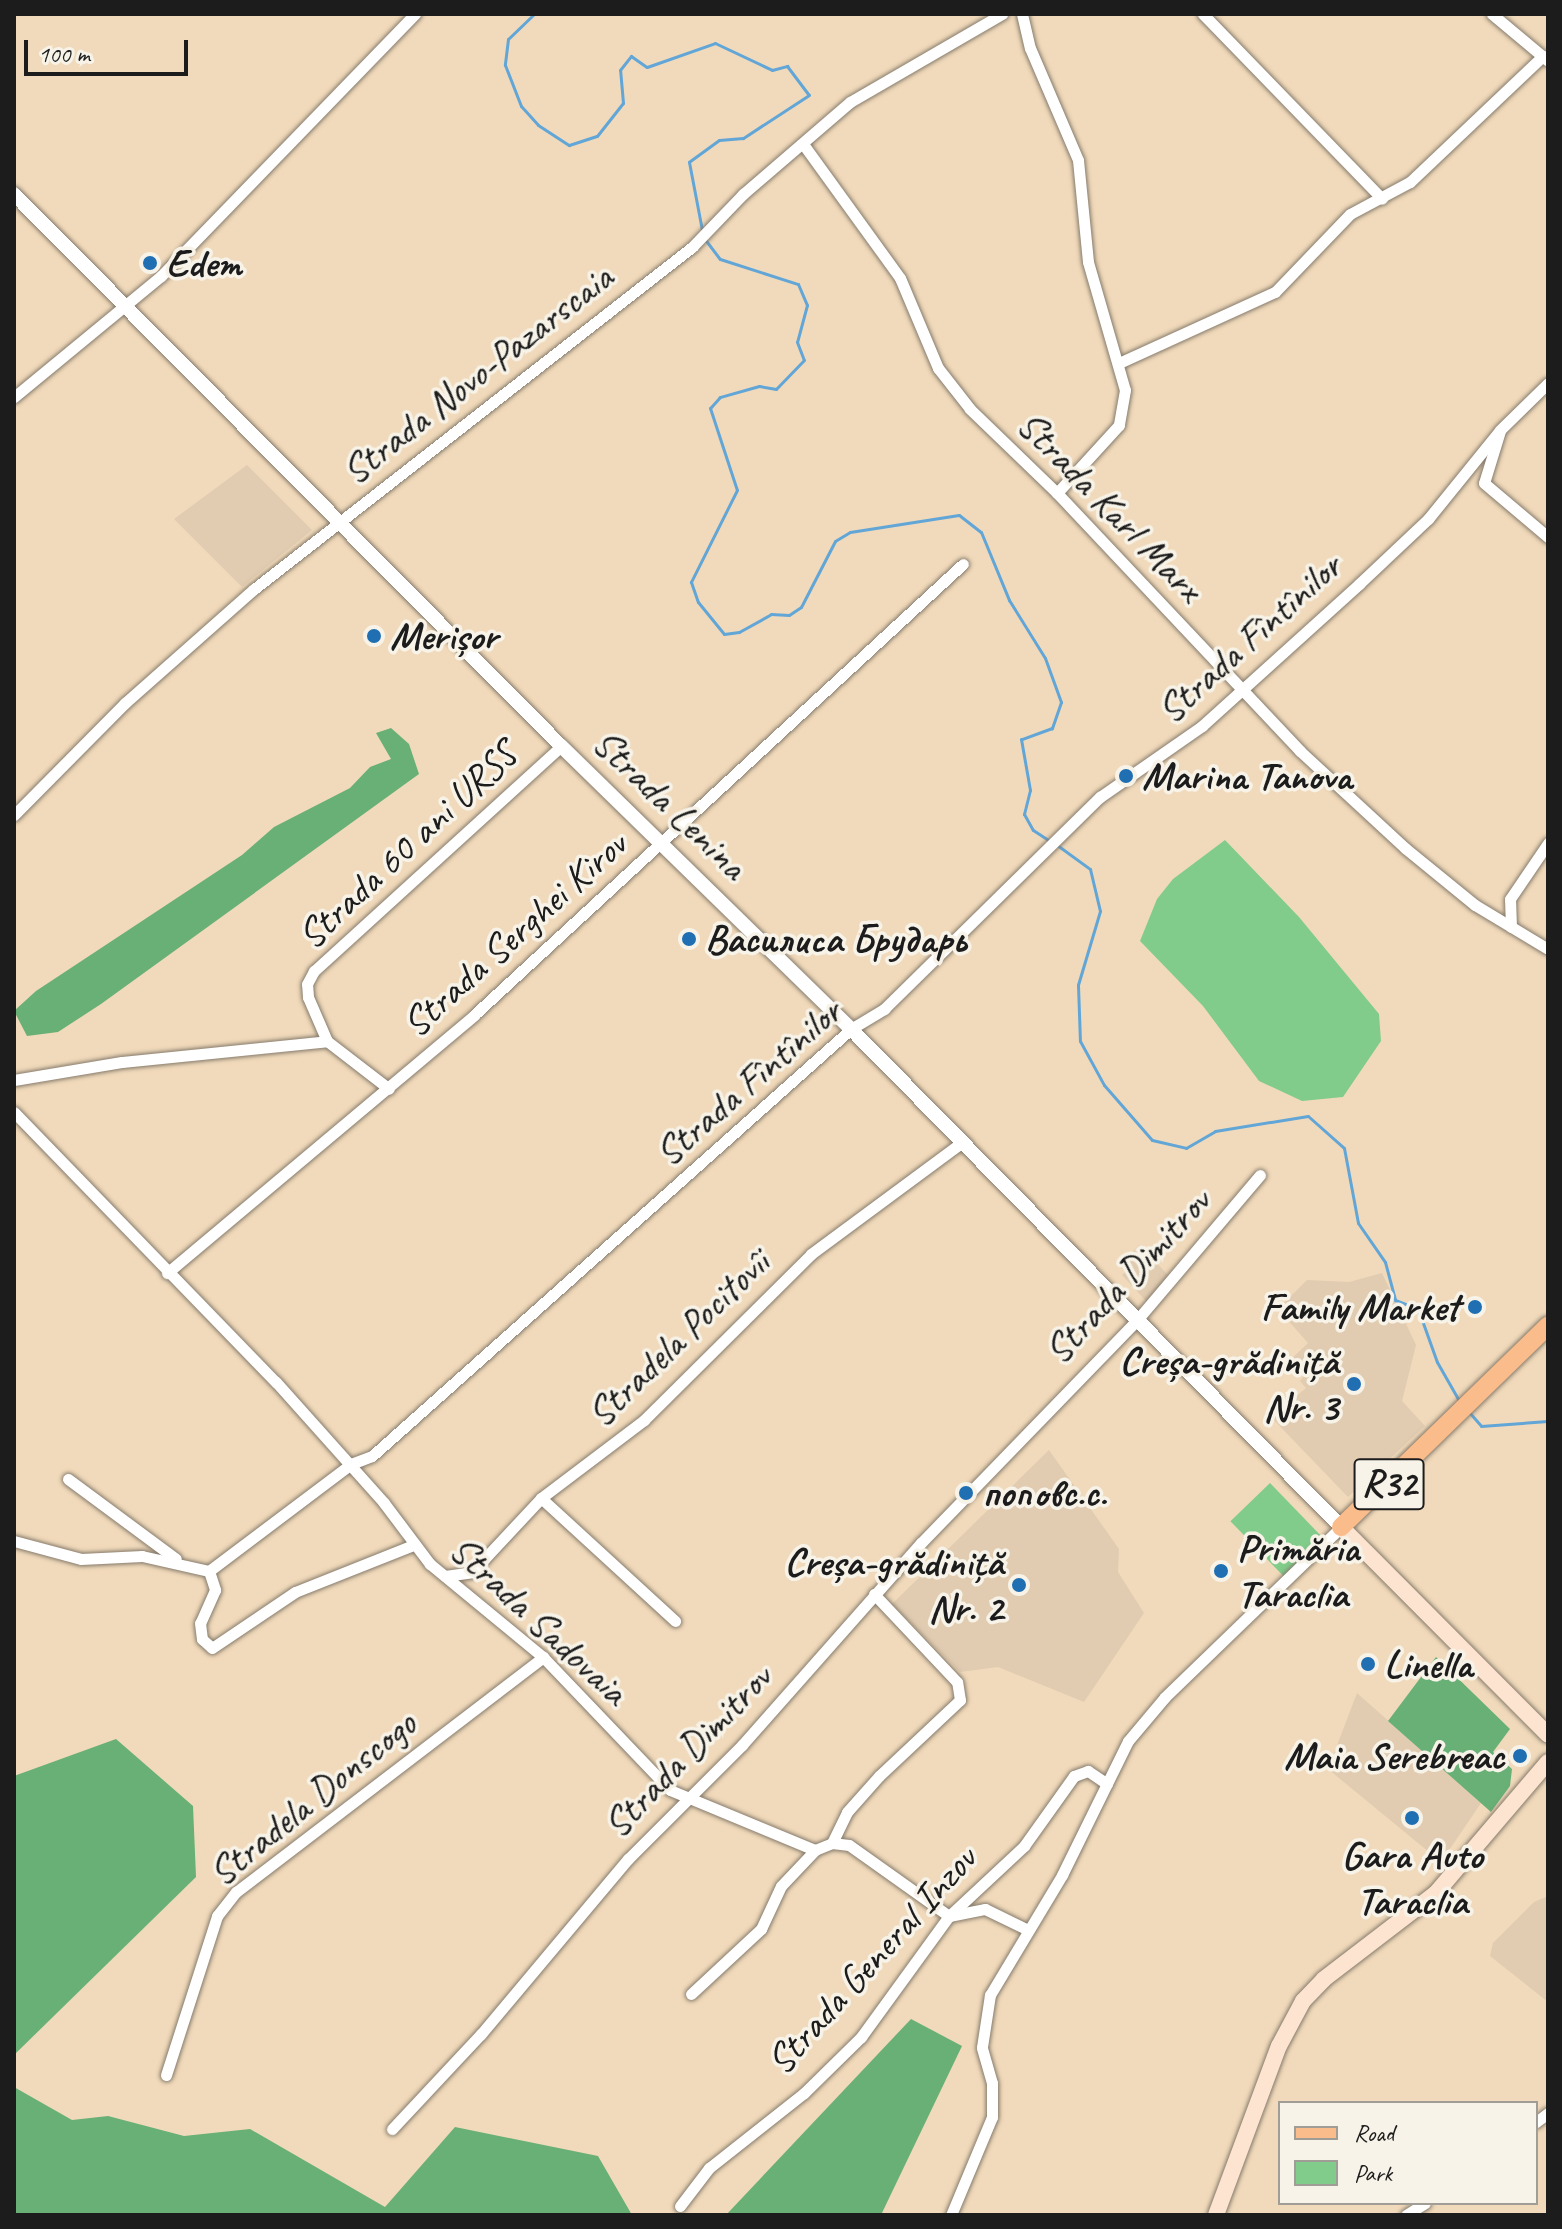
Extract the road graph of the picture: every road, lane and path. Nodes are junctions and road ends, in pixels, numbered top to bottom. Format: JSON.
{"nodes":[{"id":1,"x":415,"y":14,"type":"edge"},
{"id":2,"x":1002,"y":14,"type":"edge"},
{"id":3,"x":1022,"y":14,"type":"edge"},
{"id":4,"x":1203,"y":14,"type":"edge"},
{"id":5,"x":1492,"y":14,"type":"edge"},
{"id":6,"x":1546,"y":58,"type":"edge"},
{"id":7,"x":803,"y":144,"type":"junction"},
{"id":8,"x":14,"y":194,"type":"edge"},
{"id":9,"x":1382,"y":199,"type":"junction"},
{"id":10,"x":126,"y":306,"type":"junction"},
{"id":11,"x":1119,"y":363,"type":"junction"},
{"id":12,"x":1548,"y":383,"type":"edge"},
{"id":13,"x":14,"y":397,"type":"edge"},
{"id":14,"x":1500,"y":430,"type":"junction"},
{"id":15,"x":1057,"y":493,"type":"junction"},
{"id":16,"x":340,"y":521,"type":"junction"},
{"id":17,"x":1548,"y":537,"type":"edge"},
{"id":18,"x":963,"y":564,"type":"dead end"},
{"id":19,"x":1240,"y":690,"type":"junction"},
{"id":20,"x":561,"y":746,"type":"junction"},
{"id":21,"x":14,"y":815,"type":"edge"},
{"id":22,"x":663,"y":842,"type":"junction"},
{"id":23,"x":1548,"y":843,"type":"edge"},
{"id":24,"x":1511,"y":927,"type":"junction"},
{"id":25,"x":1548,"y":949,"type":"edge"},
{"id":26,"x":851,"y":1029,"type":"junction"},
{"id":27,"x":327,"y":1041,"type":"junction"},
{"id":28,"x":14,"y":1080,"type":"edge"},
{"id":29,"x":389,"y":1089,"type":"junction"},
{"id":30,"x":14,"y":1112,"type":"edge"},
{"id":31,"x":961,"y":1143,"type":"junction"},
{"id":32,"x":1260,"y":1175,"type":"dead end"},
{"id":33,"x":167,"y":1273,"type":"junction"},
{"id":34,"x":1137,"y":1320,"type":"junction"},
{"id":35,"x":1548,"y":1326,"type":"edge"},
{"id":36,"x":351,"y":1464,"type":"junction"},
{"id":37,"x":68,"y":1479,"type":"dead end"},
{"id":38,"x":541,"y":1498,"type":"junction"},
{"id":39,"x":1341,"y":1527,"type":"junction"},
{"id":40,"x":14,"y":1541,"type":"edge"},
{"id":41,"x":413,"y":1545,"type":"junction"},
{"id":42,"x":179,"y":1562,"type":"junction"},
{"id":43,"x":209,"y":1571,"type":"junction"},
{"id":44,"x":445,"y":1576,"type":"junction"},
{"id":45,"x":874,"y":1594,"type":"junction"},
{"id":46,"x":675,"y":1621,"type":"dead end"},
{"id":47,"x":543,"y":1657,"type":"junction"},
{"id":48,"x":1548,"y":1735,"type":"edge"},
{"id":49,"x":1548,"y":1762,"type":"edge"},
{"id":50,"x":1107,"y":1784,"type":"junction"},
{"id":51,"x":685,"y":1798,"type":"junction"},
{"id":52,"x":832,"y":1843,"type":"junction"},
{"id":53,"x":815,"y":1850,"type":"junction"},
{"id":54,"x":949,"y":1916,"type":"junction"},
{"id":55,"x":1026,"y":1929,"type":"junction"},
{"id":56,"x":691,"y":1994,"type":"dead end"},
{"id":57,"x":166,"y":2075,"type":"dead end"},
{"id":58,"x":392,"y":2129,"type":"dead end"},
{"id":59,"x":680,"y":2206,"type":"dead end"},
{"id":60,"x":1219,"y":2214,"type":"edge"},
{"id":61,"x":951,"y":2215,"type":"edge"}],
"edges":[{"from":1,"to":10,"type":"street"},
{"from":2,"to":7,"type":"street","name":"Strada Novo-Pazarscaia"},
{"from":3,"to":11,"type":"street"},
{"from":4,"to":9,"type":"street"},
{"from":5,"to":6,"type":"street"},
{"from":6,"to":9,"type":"street"},
{"from":7,"to":15,"type":"street","name":"Strada Karl Marx"},
{"from":7,"to":16,"type":"street","name":"Strada Novo-Pazarscaia"},
{"from":8,"to":10,"type":"street","name":"Strada Lenina"},
{"from":9,"to":11,"type":"street"},
{"from":10,"to":13,"type":"street"},
{"from":10,"to":16,"type":"street","name":"Strada Lenina"},
{"from":11,"to":15,"type":"street"},
{"from":12,"to":14,"type":"street","name":"Strada Fîntînilor"},
{"from":14,"to":17,"type":"street"},
{"from":14,"to":19,"type":"street","name":"Strada Fîntînilor"},
{"from":15,"to":19,"type":"street","name":"Strada Karl Marx"},
{"from":16,"to":20,"type":"street","name":"Strada Lenina"},
{"from":16,"to":21,"type":"street","name":"Strada Novo-Pazarscaia"},
{"from":18,"to":22,"type":"street","name":"Strada Serghei Kirov"},
{"from":19,"to":24,"type":"street","name":"Strada Karl Marx"},
{"from":19,"to":26,"type":"street","name":"Strada Fîntînilor"},
{"from":20,"to":22,"type":"street","name":"Strada Lenina"},
{"from":20,"to":27,"type":"street","name":"Strada 60 ani URSS"},
{"from":22,"to":26,"type":"street","name":"Strada Lenina"},
{"from":22,"to":29,"type":"street","name":"Strada Serghei Kirov"},
{"from":23,"to":24,"type":"street"},
{"from":24,"to":25,"type":"street","name":"Strada Karl Marx"},
{"from":26,"to":31,"type":"street","name":"Strada Lenina"},
{"from":26,"to":36,"type":"street","name":"Strada Fîntînilor"},
{"from":27,"to":28,"type":"street"},
{"from":27,"to":29,"type":"street"},
{"from":29,"to":33,"type":"street","name":"Strada Serghei Kirov"},
{"from":30,"to":33,"type":"street","name":"Strada Sadovaia"},
{"from":31,"to":34,"type":"street","name":"Strada Lenina"},
{"from":31,"to":38,"type":"street","name":"Stradela Pocitovîi"},
{"from":32,"to":34,"type":"street","name":"Strada Dimitrov"},
{"from":33,"to":36,"type":"street","name":"Strada Sadovaia"},
{"from":34,"to":39,"type":"street","name":"Strada Lenina"},
{"from":34,"to":45,"type":"street","name":"Strada Dimitrov"},
{"from":35,"to":39,"type":"main road","number":"R32"},
{"from":36,"to":41,"type":"street","name":"Strada Sadovaia"},
{"from":36,"to":43,"type":"street","name":"Strada Fîntînilor"},
{"from":37,"to":42,"type":"street"},
{"from":38,"to":44,"type":"street","name":"Stradela Pocitovîi"},
{"from":38,"to":46,"type":"street"},
{"from":39,"to":48,"type":"main road","name":"Strada Lenina"},
{"from":39,"to":50,"type":"street"},
{"from":40,"to":42,"type":"street"},
{"from":41,"to":43,"type":"street","name":"Strada Sadovaia"},
{"from":41,"to":44,"type":"street","name":"Strada Sadovaia"},
{"from":42,"to":43,"type":"street"},
{"from":44,"to":47,"type":"street","name":"Strada Sadovaia"},
{"from":45,"to":51,"type":"street","name":"Strada Dimitrov"},
{"from":45,"to":52,"type":"street"},
{"from":47,"to":51,"type":"street","name":"Strada Sadovaia"},
{"from":47,"to":57,"type":"street","name":"Stradela Donscogo"},
{"from":49,"to":60,"type":"main road"},
{"from":50,"to":54,"type":"street","name":"Strada General Inzov"},
{"from":50,"to":55,"type":"street"},
{"from":51,"to":53,"type":"street","name":"Strada Sadovaia"},
{"from":51,"to":58,"type":"street","name":"Strada Dimitrov"},
{"from":52,"to":53,"type":"street"},
{"from":52,"to":54,"type":"street"},
{"from":53,"to":56,"type":"street"},
{"from":54,"to":55,"type":"street"},
{"from":54,"to":59,"type":"street","name":"Strada General Inzov"},
{"from":55,"to":61,"type":"street"}]}
